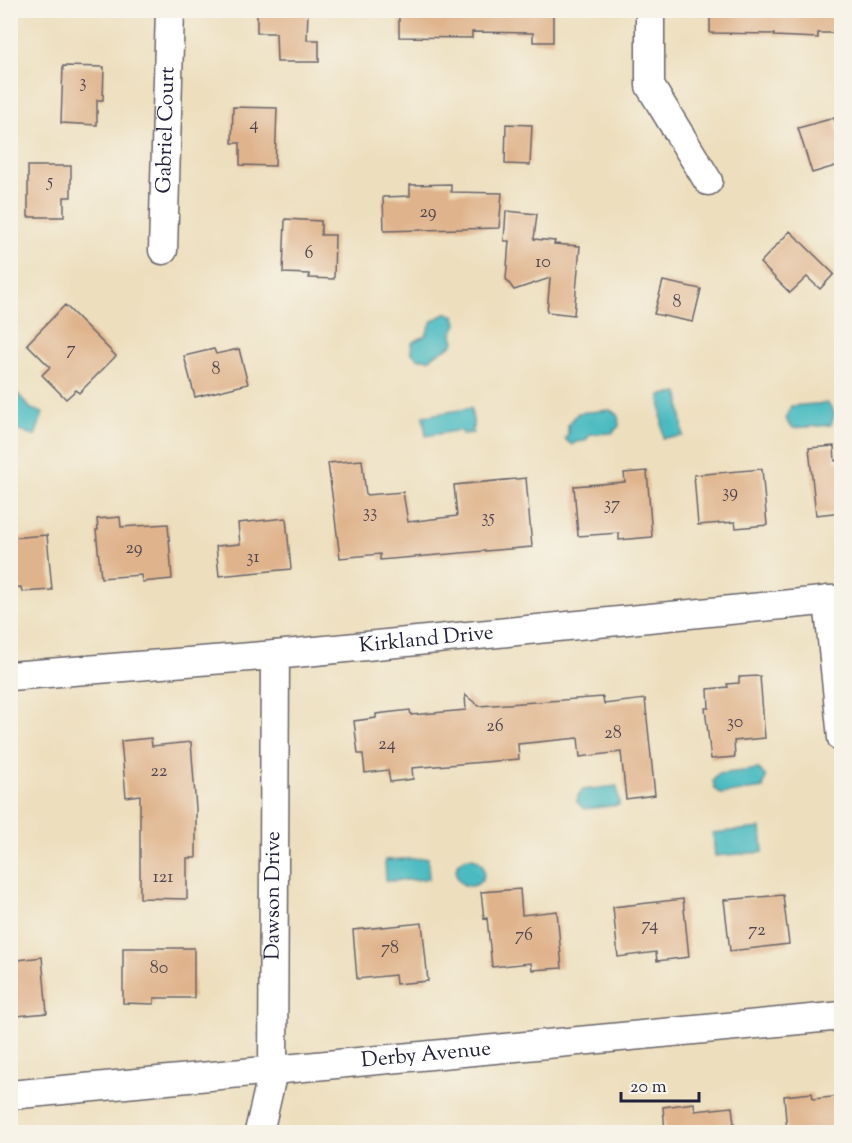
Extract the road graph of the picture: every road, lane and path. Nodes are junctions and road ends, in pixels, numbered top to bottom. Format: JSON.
{"nodes":[{"id":1,"x":170,"y":10,"type":"edge"},
{"id":2,"x":650,"y":10,"type":"edge"},
{"id":3,"x":708,"y":181,"type":"dead end"},
{"id":4,"x":163,"y":250,"type":"dead end"},
{"id":5,"x":835,"y":599,"type":"edge"},
{"id":6,"x":276,"y":655,"type":"junction"},
{"id":7,"x":10,"y":676,"type":"edge"},
{"id":8,"x":842,"y":738,"type":"edge"},
{"id":9,"x":842,"y":1016,"type":"edge"},
{"id":10,"x":273,"y":1071,"type":"junction"},
{"id":11,"x":10,"y":1095,"type":"edge"},
{"id":12,"x":259,"y":1132,"type":"edge"}],
"edges":[{"from":1,"to":4,"type":"street","name":"Gabriel Court"},
{"from":2,"to":3,"type":"street"},
{"from":5,"to":6,"type":"street","name":"Kirkland Drive"},
{"from":5,"to":8,"type":"street"},
{"from":6,"to":7,"type":"street","name":"Kirkland Drive"},
{"from":6,"to":10,"type":"street","name":"Dawson Drive"},
{"from":9,"to":10,"type":"street","name":"Derby Avenue"},
{"from":10,"to":11,"type":"street","name":"Derby Avenue"},
{"from":10,"to":12,"type":"street","name":"Dawson Drive"}]}
